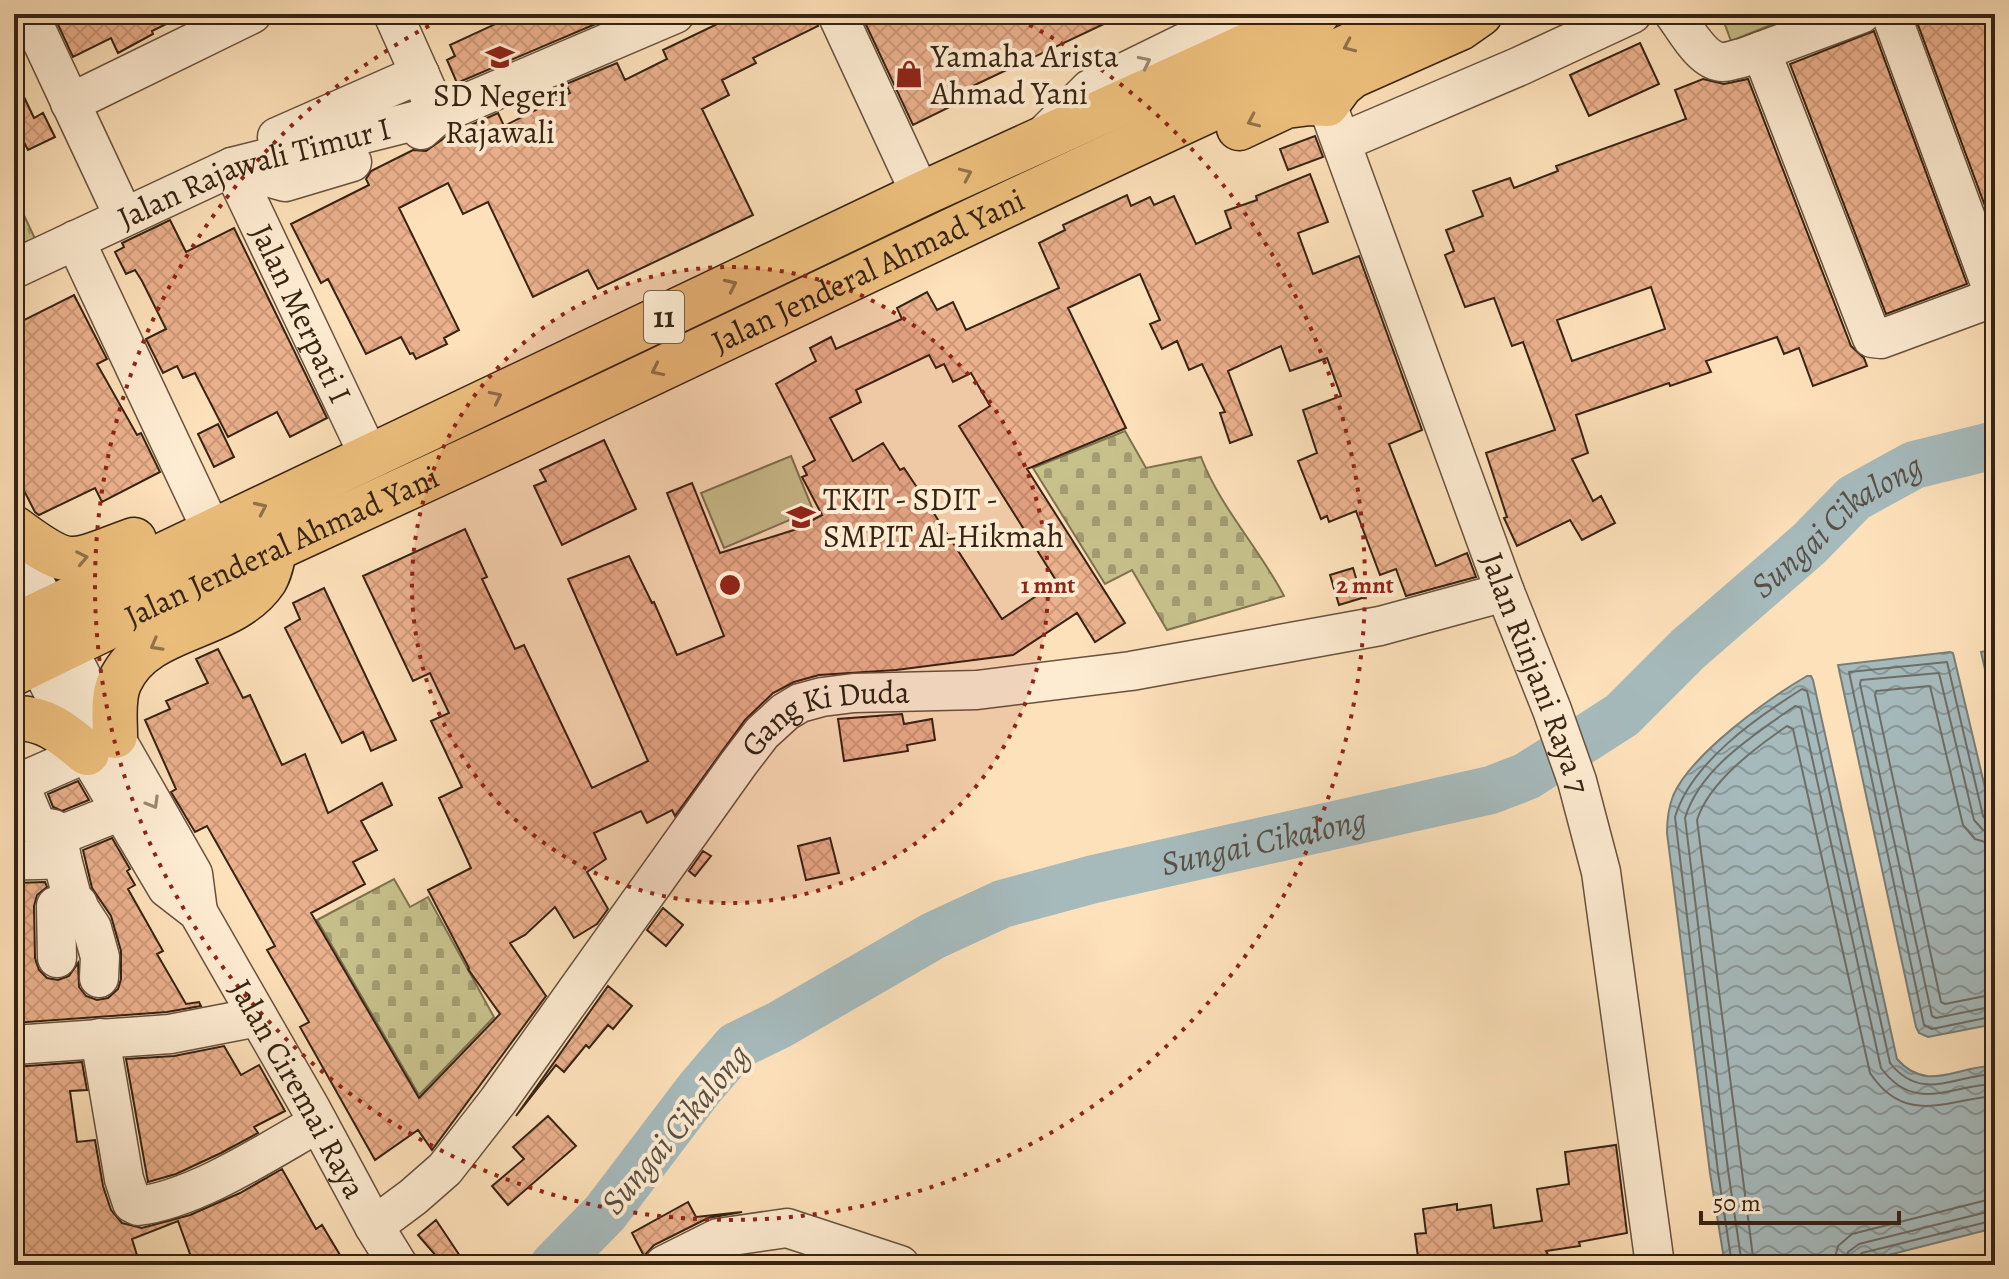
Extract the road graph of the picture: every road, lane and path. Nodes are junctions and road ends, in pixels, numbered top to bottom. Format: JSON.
{"nodes":[{"id":1,"x":29,"y":14,"type":"edge"},
{"id":2,"x":252,"y":14,"type":"edge"},
{"id":3,"x":393,"y":14,"type":"edge"},
{"id":4,"x":675,"y":14,"type":"edge"},
{"id":5,"x":837,"y":14,"type":"edge"},
{"id":6,"x":1243,"y":14,"type":"edge"},
{"id":7,"x":1317,"y":14,"type":"edge"},
{"id":8,"x":1420,"y":14,"type":"edge"},
{"id":9,"x":1480,"y":14,"type":"edge"},
{"id":10,"x":1632,"y":14,"type":"edge"},
{"id":11,"x":1674,"y":14,"type":"edge"},
{"id":12,"x":1861,"y":14,"type":"edge"},
{"id":13,"x":1891,"y":14,"type":"edge"},
{"id":14,"x":1761,"y":51,"type":"junction"},
{"id":15,"x":420,"y":74,"type":"junction"},
{"id":16,"x":70,"y":103,"type":"junction"},
{"id":17,"x":438,"y":115,"type":"junction"},
{"id":18,"x":1334,"y":122,"type":"junction"},
{"id":19,"x":1039,"y":141,"type":"junction"},
{"id":20,"x":232,"y":167,"type":"junction"},
{"id":21,"x":1078,"y":171,"type":"junction"},
{"id":22,"x":921,"y":195,"type":"junction"},
{"id":23,"x":124,"y":217,"type":"junction"},
{"id":24,"x":75,"y":240,"type":"junction"},
{"id":25,"x":14,"y":269,"type":"edge"},
{"id":26,"x":1995,"y":297,"type":"edge"},
{"id":27,"x":370,"y":458,"type":"junction"},
{"id":28,"x":14,"y":528,"type":"edge"},
{"id":29,"x":206,"y":533,"type":"junction"},
{"id":30,"x":14,"y":541,"type":"edge"},
{"id":31,"x":274,"y":551,"type":"junction"},
{"id":32,"x":1505,"y":592,"type":"junction"},
{"id":33,"x":30,"y":636,"type":"edge"},
{"id":34,"x":14,"y":718,"type":"edge"},
{"id":35,"x":101,"y":744,"type":"junction"},
{"id":36,"x":16,"y":784,"type":"edge"},
{"id":37,"x":121,"y":811,"type":"junction"},
{"id":38,"x":60,"y":848,"type":"junction"},
{"id":39,"x":14,"y":861,"type":"edge"},
{"id":40,"x":78,"y":904,"type":"junction"},
{"id":41,"x":198,"y":912,"type":"junction"},
{"id":42,"x":57,"y":958,"type":"dead end"},
{"id":43,"x":99,"y":978,"type":"dead end"},
{"id":44,"x":258,"y":1017,"type":"junction"},
{"id":45,"x":100,"y":1038,"type":"junction"},
{"id":46,"x":14,"y":1045,"type":"edge"},
{"id":47,"x":318,"y":1123,"type":"junction"},
{"id":48,"x":384,"y":1252,"type":"edge"},
{"id":49,"x":664,"y":1265,"type":"edge"},
{"id":50,"x":900,"y":1265,"type":"edge"},
{"id":51,"x":1655,"y":1265,"type":"edge"}],
"edges":[{"from":1,"to":16,"type":"street"},
{"from":2,"to":16,"type":"street"},
{"from":3,"to":15,"type":"street"},
{"from":4,"to":17,"type":"street","name":"Jalan Rajawali Timur I"},
{"from":5,"to":22,"type":"street"},
{"from":19,"to":6,"type":"street","one_way":true},
{"from":7,"to":19,"type":"highway","name":"Jalan Jenderal Ahmad Yani","number":"11"},
{"from":8,"to":21,"type":"highway","name":"Jalan Jenderal Ahmad Yani","number":"11","one_way":true},
{"from":9,"to":18,"type":"highway"},
{"from":10,"to":18,"type":"street"},
{"from":11,"to":14,"type":"street"},
{"from":12,"to":14,"type":"street"},
{"from":13,"to":26,"type":"street"},
{"from":14,"to":26,"type":"street"},
{"from":15,"to":17,"type":"street"},
{"from":15,"to":20,"type":"street"},
{"from":16,"to":23,"type":"street"},
{"from":17,"to":20,"type":"street","name":"Jalan Rajawali Timur I"},
{"from":18,"to":21,"type":"highway","one_way":true},
{"from":18,"to":32,"type":"street","name":"Jalan Rinjani Raya 7"},
{"from":22,"to":19,"type":"highway","name":"Jalan Jenderal Ahmad Yani","number":"11","one_way":true},
{"from":20,"to":23,"type":"street","name":"Jalan Rajawali Timur I"},
{"from":20,"to":27,"type":"street","name":"Jalan Merpati I"},
{"from":21,"to":31,"type":"highway","name":"Jalan Jenderal Ahmad Yani","number":"11","one_way":true},
{"from":27,"to":22,"type":"highway","name":"Jalan Jenderal Ahmad Yani","number":"11","one_way":true},
{"from":23,"to":24,"type":"street","name":"Jalan Rajawali Timur I"},
{"from":24,"to":25,"type":"street","name":"Jalan Rajawali Timur I"},
{"from":24,"to":29,"type":"street"},
{"from":29,"to":27,"type":"highway","name":"Jalan Jenderal Ahmad Yani","number":"11","one_way":true},
{"from":28,"to":29,"type":"highway","one_way":true},
{"from":29,"to":33,"type":"highway","name":"Jalan Jenderal Ahmad Yani","number":"11"},
{"from":30,"to":33,"type":"street","name":"Jalan Ciremai Raya"},
{"from":31,"to":33,"type":"highway","name":"Jalan Jenderal Ahmad Yani","number":"11"},
{"from":31,"to":35,"type":"highway","one_way":true},
{"from":32,"to":48,"type":"street","name":"Gang Ki Duda"},
{"from":32,"to":51,"type":"street","name":"Jalan Rinjani Raya 7"},
{"from":33,"to":35,"type":"street","name":"Jalan Ciremai Raya"},
{"from":34,"to":35,"type":"highway"},
{"from":35,"to":36,"type":"street"},
{"from":35,"to":37,"type":"street","name":"Jalan Ciremai Raya"},
{"from":35,"to":41,"type":"street","name":"Jalan Ciremai Raya","one_way":true},
{"from":36,"to":38,"type":"street"},
{"from":37,"to":38,"type":"street"},
{"from":37,"to":41,"type":"street","name":"Jalan Ciremai Raya"},
{"from":38,"to":39,"type":"street"},
{"from":38,"to":40,"type":"street"},
{"from":40,"to":42,"type":"street"},
{"from":40,"to":43,"type":"street"},
{"from":41,"to":44,"type":"street","name":"Jalan Ciremai Raya"},
{"from":44,"to":45,"type":"street"},
{"from":44,"to":47,"type":"street","name":"Jalan Ciremai Raya"},
{"from":45,"to":46,"type":"street"},
{"from":45,"to":47,"type":"street"},
{"from":47,"to":48,"type":"street","name":"Jalan Ciremai Raya"},
{"from":49,"to":50,"type":"street"}]}
